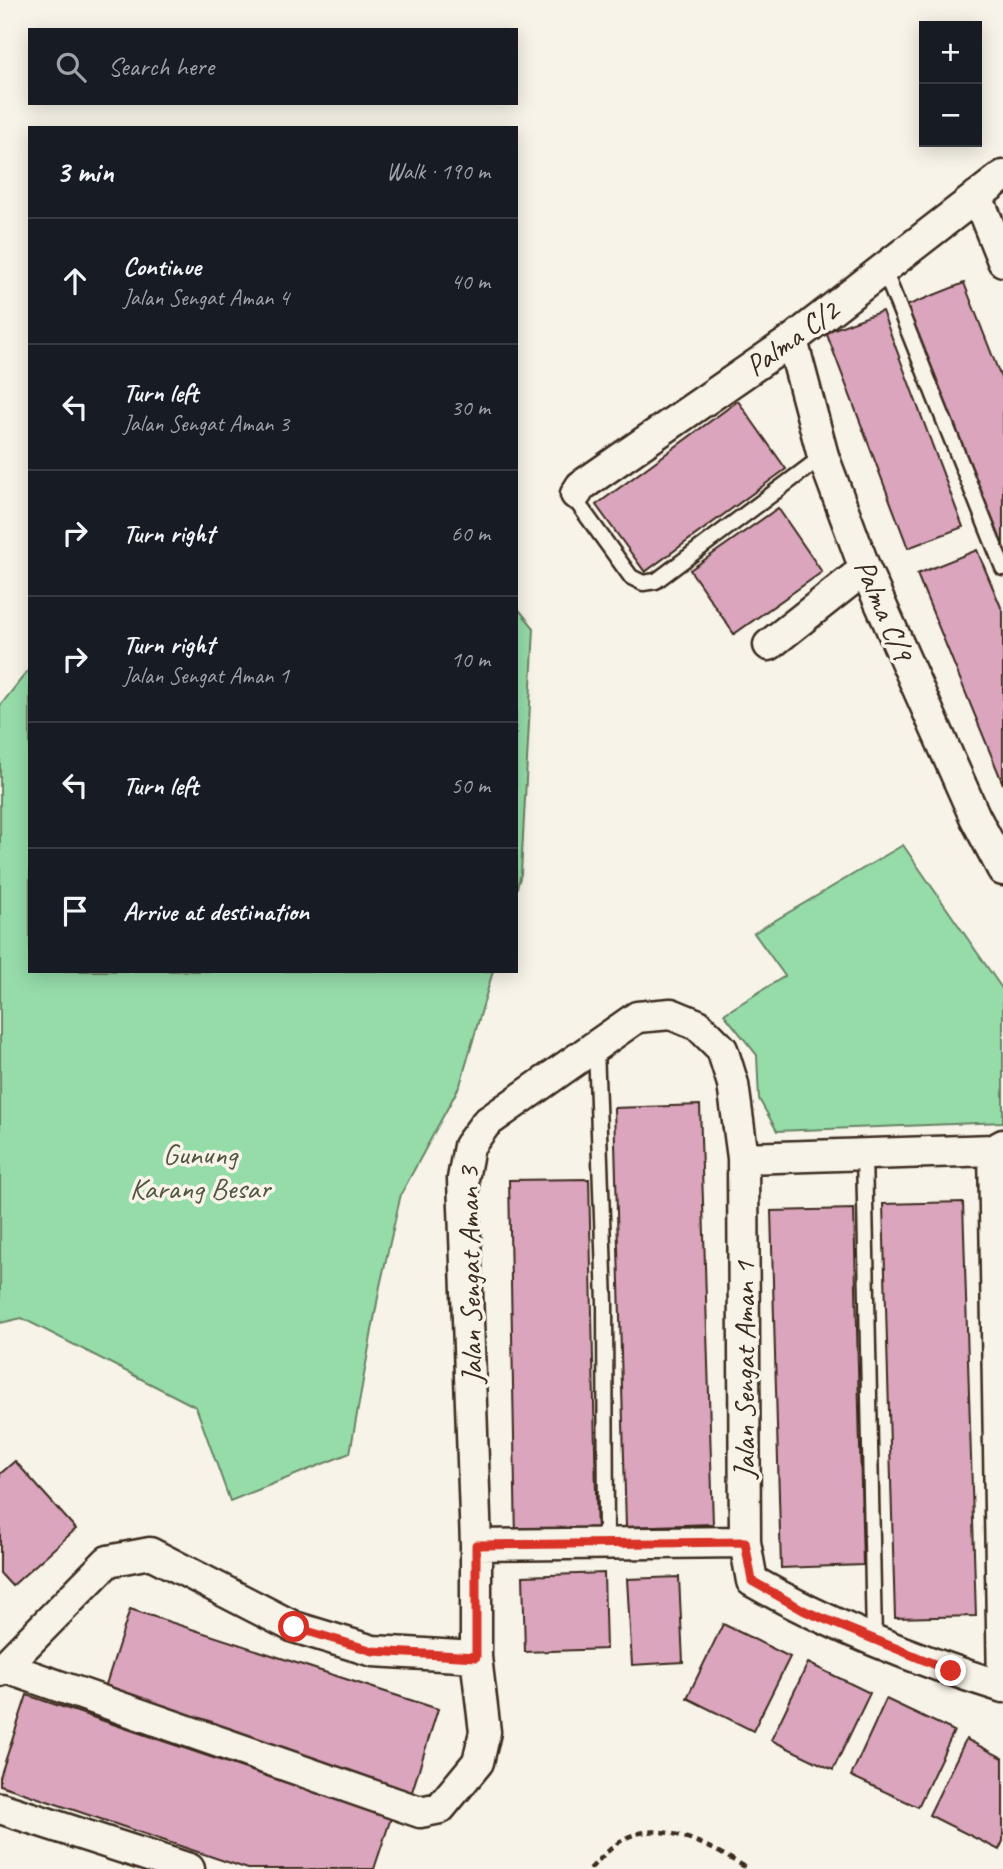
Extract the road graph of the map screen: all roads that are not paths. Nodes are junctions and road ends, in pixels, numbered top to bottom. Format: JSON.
{"nodes":[{"id":1,"x":1003,"y":176,"type":"edge"},
{"id":2,"x":977,"y":196,"type":"junction"},
{"id":3,"x":1003,"y":261,"type":"edge"},
{"id":4,"x":884,"y":270,"type":"junction"},
{"id":5,"x":792,"y":340,"type":"junction"},
{"id":6,"x":823,"y":456,"type":"junction"},
{"id":7,"x":576,"y":494,"type":"joint"},
{"id":8,"x":1003,"y":568,"type":"edge"},
{"id":9,"x":865,"y":569,"type":"junction"},
{"id":10,"x":769,"y":645,"type":"dead end"},
{"id":11,"x":1003,"y":870,"type":"edge"},
{"id":12,"x":596,"y":1046,"type":"junction"},
{"id":13,"x":998,"y":1148,"type":"edge"},
{"id":14,"x":864,"y":1153,"type":"junction"},
{"id":15,"x":743,"y":1158,"type":"junction"},
{"id":16,"x":745,"y":1542,"type":"junction"},
{"id":17,"x":606,"y":1543,"type":"junction"},
{"id":18,"x":476,"y":1545,"type":"junction"},
{"id":19,"x":874,"y":1639,"type":"junction"},
{"id":20,"x":476,"y":1657,"type":"junction"},
{"id":21,"x":2,"y":1669,"type":"edge"},
{"id":22,"x":1003,"y":1687,"type":"edge"},
{"id":23,"x":0,"y":1808,"type":"edge"},
{"id":24,"x":190,"y":1869,"type":"edge"}],
"edges":[{"from":1,"to":2,"type":"street","name":"Palma C/2"},
{"from":2,"to":3,"type":"street"},
{"from":2,"to":4,"type":"street","name":"Palma C/2"},
{"from":4,"to":5,"type":"street","name":"Palma C/2"},
{"from":4,"to":8,"type":"lane"},
{"from":5,"to":6,"type":"street","name":"Palma C/9"},
{"from":5,"to":7,"type":"street","name":"Palma C/2"},
{"from":6,"to":7,"type":"lane"},
{"from":6,"to":9,"type":"street","name":"Palma C/9"},
{"from":9,"to":10,"type":"street"},
{"from":9,"to":11,"type":"street","name":"Palma C/9"},
{"from":12,"to":15,"type":"street","name":"Jalan Sengat Aman 3"},
{"from":12,"to":17,"type":"lane"},
{"from":12,"to":18,"type":"street","name":"Jalan Sengat Aman 3"},
{"from":13,"to":14,"type":"street"},
{"from":13,"to":22,"type":"street"},
{"from":14,"to":15,"type":"street"},
{"from":14,"to":19,"type":"lane"},
{"from":15,"to":16,"type":"street","name":"Jalan Sengat Aman 1"},
{"from":16,"to":17,"type":"street"},
{"from":16,"to":19,"type":"street","name":"Jalan Sengat Aman 1"},
{"from":17,"to":18,"type":"street"},
{"from":18,"to":20,"type":"street","name":"Jalan Sengat Aman 3"},
{"from":19,"to":22,"type":"street"},
{"from":20,"to":21,"type":"street"},
{"from":20,"to":21,"type":"street","name":"Jalan Sengat Aman 3"},
{"from":23,"to":24,"type":"street"}]}
